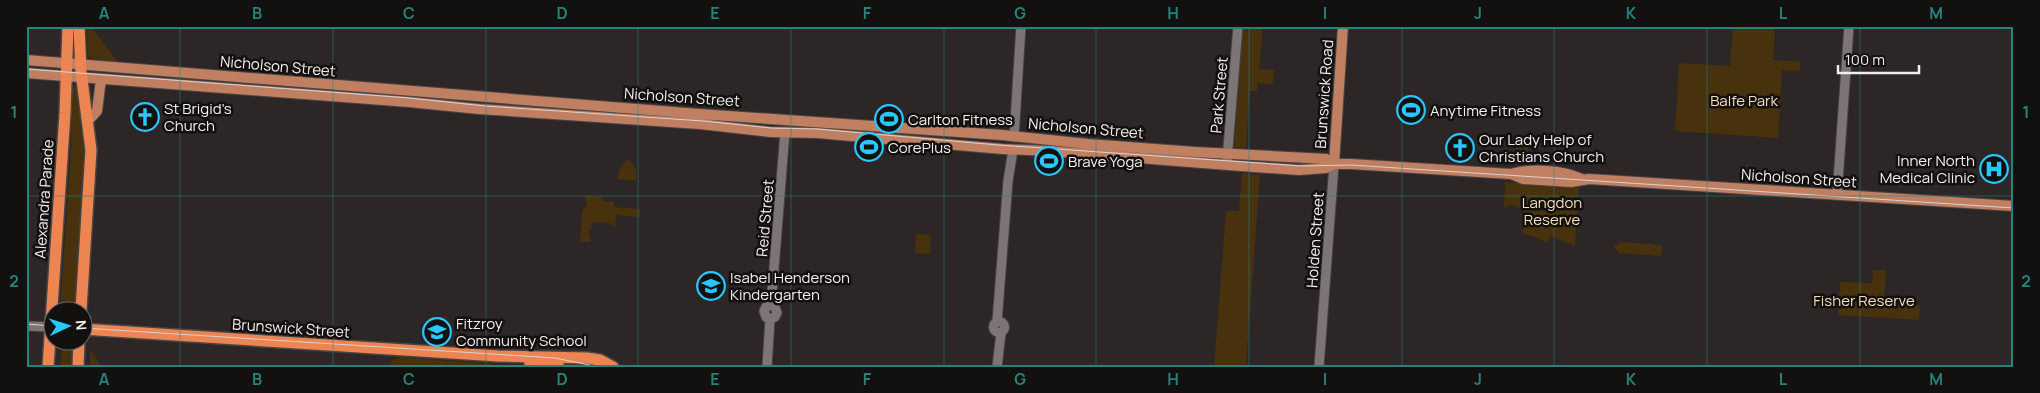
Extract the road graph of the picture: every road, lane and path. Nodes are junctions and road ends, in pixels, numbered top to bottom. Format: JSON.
{"nodes":[{"id":1,"x":68,"y":26,"type":"edge"},
{"id":2,"x":79,"y":26,"type":"edge"},
{"id":3,"x":1017,"y":26,"type":"edge"},
{"id":4,"x":1021,"y":26,"type":"edge"},
{"id":5,"x":1238,"y":26,"type":"edge"},
{"id":6,"x":1343,"y":26,"type":"edge"},
{"id":7,"x":1849,"y":26,"type":"edge"},
{"id":8,"x":26,"y":60,"type":"edge"},
{"id":9,"x":66,"y":63,"type":"junction"},
{"id":10,"x":81,"y":64,"type":"junction"},
{"id":11,"x":26,"y":73,"type":"edge"},
{"id":12,"x":66,"y":76,"type":"junction"},
{"id":13,"x":82,"y":78,"type":"junction"},
{"id":14,"x":101,"y":79,"type":"junction"},
{"id":15,"x":270,"y":86,"type":"junction"},
{"id":16,"x":785,"y":119,"type":"junction"},
{"id":17,"x":87,"y":122,"type":"junction"},
{"id":18,"x":785,"y":132,"type":"junction"},
{"id":19,"x":874,"y":133,"type":"junction"},
{"id":20,"x":1012,"y":137,"type":"junction"},
{"id":21,"x":1088,"y":149,"type":"junction"},
{"id":22,"x":1011,"y":150,"type":"junction"},
{"id":23,"x":1228,"y":153,"type":"junction"},
{"id":24,"x":1334,"y":164,"type":"junction"},
{"id":25,"x":1226,"y":165,"type":"junction"},
{"id":26,"x":1837,"y":195,"type":"junction"},
{"id":27,"x":2014,"y":206,"type":"edge"},
{"id":28,"x":54,"y":300,"type":"edge"},
{"id":29,"x":82,"y":300,"type":"edge"},
{"id":30,"x":26,"y":326,"type":"edge"},
{"id":31,"x":42,"y":327,"type":"edge"},
{"id":32,"x":92,"y":330,"type":"edge"},
{"id":33,"x":50,"y":350,"type":"edge"},
{"id":34,"x":80,"y":350,"type":"edge"},
{"id":35,"x":498,"y":356,"type":"junction"},
{"id":36,"x":80,"y":364,"type":"edge"},
{"id":37,"x":48,"y":367,"type":"edge"},
{"id":38,"x":559,"y":367,"type":"edge"},
{"id":39,"x":613,"y":367,"type":"edge"},
{"id":40,"x":767,"y":367,"type":"edge"},
{"id":41,"x":997,"y":367,"type":"edge"},
{"id":42,"x":1320,"y":367,"type":"edge"}],
"edges":[{"from":1,"to":9,"type":"highway","name":"Alexandra Parade"},
{"from":2,"to":10,"type":"highway"},
{"from":3,"to":20,"type":"street"},
{"from":4,"to":20,"type":"street"},
{"from":5,"to":23,"type":"street","name":"Park Street"},
{"from":6,"to":24,"type":"main road","name":"Brunswick Road"},
{"from":7,"to":26,"type":"street"},
{"from":8,"to":9,"type":"main road","name":"Nicholson Street"},
{"from":9,"to":10,"type":"main road","name":"Nicholson Street"},
{"from":9,"to":12,"type":"highway","name":"Alexandra Parade"},
{"from":10,"to":13,"type":"highway"},
{"from":10,"to":15,"type":"main road","name":"Nicholson Street"},
{"from":11,"to":12,"type":"main road","name":"Nicholson Street"},
{"from":12,"to":13,"type":"main road","name":"Nicholson Street"},
{"from":12,"to":28,"type":"highway","name":"Alexandra Parade"},
{"from":13,"to":14,"type":"main road","name":"Nicholson Street"},
{"from":13,"to":17,"type":"highway"},
{"from":14,"to":15,"type":"main road","name":"Nicholson Street"},
{"from":14,"to":17,"type":"main road"},
{"from":15,"to":16,"type":"main road","name":"Nicholson Street"},
{"from":15,"to":18,"type":"main road","name":"Nicholson Street"},
{"from":16,"to":18,"type":"main road"},
{"from":16,"to":19,"type":"main road","name":"Nicholson Street"},
{"from":17,"to":29,"type":"highway"},
{"from":18,"to":19,"type":"main road","name":"Nicholson Street"},
{"from":18,"to":40,"type":"street","name":"Reid Street"},
{"from":19,"to":20,"type":"main road","name":"Nicholson Street"},
{"from":19,"to":22,"type":"main road","name":"Nicholson Street"},
{"from":20,"to":21,"type":"main road","name":"Nicholson Street"},
{"from":20,"to":22,"type":"main road"},
{"from":21,"to":22,"type":"main road","name":"Nicholson Street"},
{"from":21,"to":23,"type":"main road","name":"Nicholson Street"},
{"from":21,"to":25,"type":"main road","name":"Nicholson Street"},
{"from":22,"to":41,"type":"street"},
{"from":23,"to":24,"type":"main road","name":"Nicholson Street"},
{"from":23,"to":25,"type":"street","name":"Park Street"},
{"from":24,"to":25,"type":"main road","name":"Nicholson Street"},
{"from":24,"to":26,"type":"main road","name":"Nicholson Street"},
{"from":24,"to":42,"type":"street","name":"Holden Street"},
{"from":26,"to":27,"type":"main road","name":"Nicholson Street"},
{"from":30,"to":31,"type":"street"},
{"from":32,"to":35,"type":"highway","name":"Brunswick Street"},
{"from":33,"to":37,"type":"highway","name":"Alexandra Parade"},
{"from":34,"to":36,"type":"highway"},
{"from":35,"to":38,"type":"highway","name":"Brunswick Street"},
{"from":35,"to":39,"type":"highway","name":"Brunswick Street"}]}
